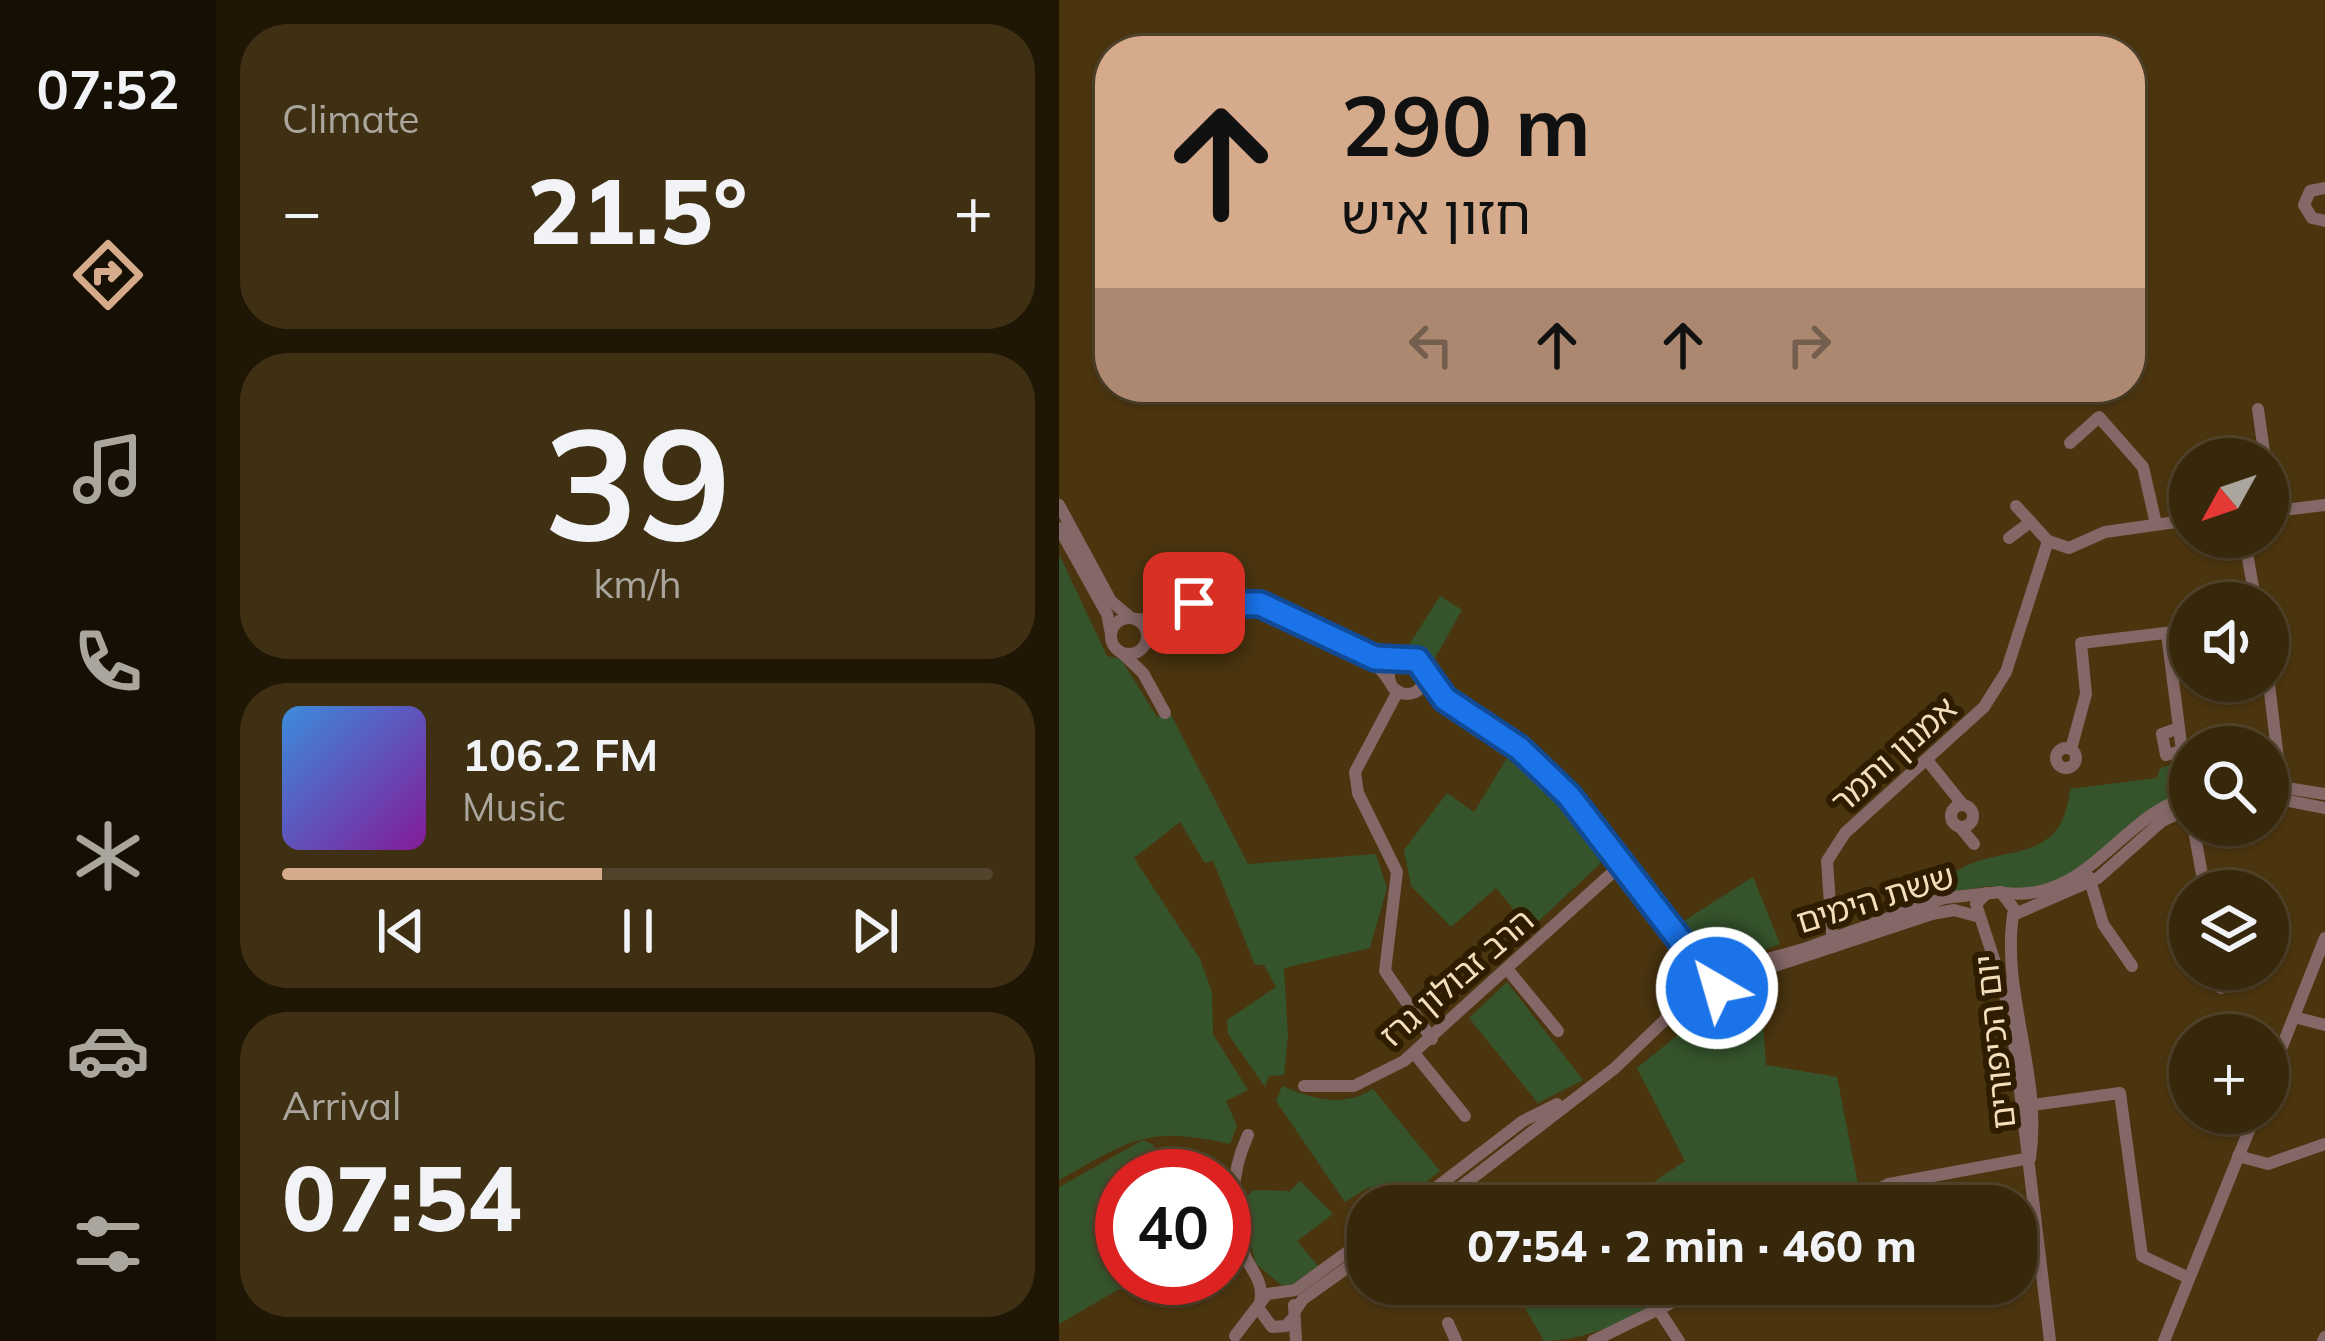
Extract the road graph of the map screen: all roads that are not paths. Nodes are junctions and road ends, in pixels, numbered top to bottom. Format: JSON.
{"nodes":[{"id":1,"x":2325,"y":188,"type":"edge"},
{"id":2,"x":2325,"y":221,"type":"edge"},
{"id":3,"x":2258,"y":409,"type":"dead end"},
{"id":4,"x":2262,"y":438,"type":"edge"},
{"id":5,"x":2070,"y":443,"type":"dead end"},
{"id":6,"x":1059,"y":505,"type":"edge"},
{"id":7,"x":2325,"y":505,"type":"edge"},
{"id":8,"x":2016,"y":506,"type":"dead end"},
{"id":9,"x":2289,"y":509,"type":"edge"},
{"id":10,"x":2169,"y":522,"type":"edge"},
{"id":11,"x":2029,"y":523,"type":"junction"},
{"id":12,"x":2156,"y":524,"type":"junction"},
{"id":13,"x":1059,"y":527,"type":"edge"},
{"id":14,"x":2009,"y":538,"type":"dead end"},
{"id":15,"x":2048,"y":541,"type":"junction"},
{"id":16,"x":1169,"y":614,"type":"junction"},
{"id":17,"x":1133,"y":618,"type":"junction"},
{"id":18,"x":1111,"y":634,"type":"junction"},
{"id":19,"x":2167,"y":634,"type":"joint"},
{"id":20,"x":1146,"y":643,"type":"junction"},
{"id":21,"x":1359,"y":651,"type":"junction"},
{"id":22,"x":1121,"y":652,"type":"junction"},
{"id":23,"x":1401,"y":659,"type":"junction"},
{"id":24,"x":1425,"y":672,"type":"junction"},
{"id":25,"x":1144,"y":673,"type":"junction"},
{"id":26,"x":1399,"y":689,"type":"junction"},
{"id":27,"x":1165,"y":713,"type":"dead end"},
{"id":28,"x":1470,"y":716,"type":"junction"},
{"id":29,"x":2179,"y":726,"type":"edge"},
{"id":30,"x":2071,"y":749,"type":"dead end"},
{"id":31,"x":1927,"y":760,"type":"junction"},
{"id":32,"x":2289,"y":793,"type":"edge"},
{"id":33,"x":2325,"y":794,"type":"edge"},
{"id":34,"x":2289,"y":796,"type":"edge"},
{"id":35,"x":2325,"y":808,"type":"edge"},
{"id":36,"x":2169,"y":824,"type":"edge"},
{"id":37,"x":1974,"y":844,"type":"dead end"},
{"id":38,"x":1624,"y":863,"type":"junction"},
{"id":39,"x":2089,"y":876,"type":"junction"},
{"id":40,"x":1994,"y":892,"type":"junction"},
{"id":41,"x":2012,"y":918,"type":"junction"},
{"id":42,"x":1979,"y":921,"type":"junction"},
{"id":43,"x":1669,"y":926,"type":"junction"},
{"id":44,"x":2325,"y":938,"type":"edge"},
{"id":45,"x":1832,"y":944,"type":"junction"},
{"id":46,"x":2132,"y":966,"type":"dead end"},
{"id":47,"x":1708,"y":968,"type":"junction"},
{"id":48,"x":1508,"y":970,"type":"junction"},
{"id":49,"x":1682,"y":981,"type":"junction"},
{"id":50,"x":1717,"y":991,"type":"junction"},
{"id":51,"x":1701,"y":1002,"type":"junction"},
{"id":52,"x":2294,"y":1016,"type":"junction"},
{"id":53,"x":1666,"y":1018,"type":"junction"},
{"id":54,"x":2325,"y":1025,"type":"edge"},
{"id":55,"x":2289,"y":1029,"type":"edge"},
{"id":56,"x":1558,"y":1031,"type":"dead end"},
{"id":57,"x":1432,"y":1039,"type":"junction"},
{"id":58,"x":1414,"y":1053,"type":"junction"},
{"id":59,"x":1304,"y":1086,"type":"dead end"},
{"id":60,"x":1574,"y":1096,"type":"junction"},
{"id":61,"x":2032,"y":1105,"type":"junction"},
{"id":62,"x":1465,"y":1116,"type":"dead end"},
{"id":63,"x":2247,"y":1134,"type":"edge"},
{"id":64,"x":1247,"y":1135,"type":"dead end"},
{"id":65,"x":2325,"y":1144,"type":"edge"},
{"id":66,"x":2238,"y":1156,"type":"junction"},
{"id":67,"x":2029,"y":1157,"type":"junction"},
{"id":68,"x":1439,"y":1185,"type":"edge"},
{"id":69,"x":1462,"y":1185,"type":"edge"},
{"id":70,"x":1887,"y":1185,"type":"edge"},
{"id":71,"x":1347,"y":1253,"type":"edge"},
{"id":72,"x":1347,"y":1268,"type":"edge"},
{"id":73,"x":1256,"y":1275,"type":"junction"},
{"id":74,"x":2189,"y":1278,"type":"junction"},
{"id":75,"x":1280,"y":1292,"type":"junction"},
{"id":76,"x":1259,"y":1305,"type":"junction"},
{"id":77,"x":1672,"y":1305,"type":"edge"},
{"id":78,"x":1660,"y":1312,"type":"junction"},
{"id":79,"x":1294,"y":1314,"type":"junction"},
{"id":80,"x":1448,"y":1323,"type":"dead end"},
{"id":81,"x":1273,"y":1327,"type":"junction"},
{"id":82,"x":1231,"y":1339,"type":"edge"},
{"id":83,"x":1292,"y":1341,"type":"edge"},
{"id":84,"x":1456,"y":1341,"type":"edge"},
{"id":85,"x":1593,"y":1341,"type":"edge"},
{"id":86,"x":1679,"y":1341,"type":"edge"},
{"id":87,"x":2048,"y":1341,"type":"edge"},
{"id":88,"x":2164,"y":1341,"type":"edge"}],
"edges":[{"from":1,"to":2,"type":"street"},
{"from":3,"to":4,"type":"street"},
{"from":5,"to":12,"type":"street"},
{"from":6,"to":17,"type":"street"},
{"from":7,"to":9,"type":"street"},
{"from":8,"to":11,"type":"street"},
{"from":10,"to":12,"type":"street"},
{"from":11,"to":14,"type":"street"},
{"from":11,"to":15,"type":"street"},
{"from":12,"to":15,"type":"street"},
{"from":13,"to":18,"type":"street"},
{"from":15,"to":31,"type":"street","name":"אמנון ותמר"},
{"from":16,"to":17,"type":"street"},
{"from":16,"to":20,"type":"street"},
{"from":16,"to":21,"type":"street"},
{"from":17,"to":18,"type":"street"},
{"from":17,"to":20,"type":"street"},
{"from":18,"to":22,"type":"street"},
{"from":19,"to":29,"type":"street"},
{"from":19,"to":30,"type":"street"},
{"from":20,"to":22,"type":"street"},
{"from":20,"to":25,"type":"street"},
{"from":21,"to":23,"type":"street"},
{"from":21,"to":26,"type":"street"},
{"from":22,"to":25,"type":"street"},
{"from":23,"to":24,"type":"street"},
{"from":23,"to":26,"type":"street"},
{"from":24,"to":26,"type":"street"},
{"from":24,"to":28,"type":"street"},
{"from":25,"to":27,"type":"street"},
{"from":26,"to":28,"type":"street"},
{"from":26,"to":57,"type":"street"},
{"from":28,"to":38,"type":"street"},
{"from":31,"to":37,"type":"street"},
{"from":31,"to":45,"type":"street","name":"אמנון ותמר"},
{"from":32,"to":33,"type":"street"},
{"from":34,"to":35,"type":"street"},
{"from":36,"to":39,"type":"street"},
{"from":38,"to":43,"type":"street"},
{"from":38,"to":48,"type":"street","name":"הרב זבולון גרז"},
{"from":39,"to":40,"type":"street","name":"ששת הימים"},
{"from":39,"to":41,"type":"street"},
{"from":39,"to":46,"type":"street"},
{"from":40,"to":41,"type":"street"},
{"from":40,"to":42,"type":"street"},
{"from":40,"to":45,"type":"street","name":"ששת הימים"},
{"from":41,"to":42,"type":"street"},
{"from":41,"to":61,"type":"street","name":"יום הכיפורים"},
{"from":42,"to":45,"type":"street","name":"ששת הימים"},
{"from":42,"to":67,"type":"street","name":"יום הכיפורים"},
{"from":43,"to":47,"type":"street"},
{"from":43,"to":49,"type":"street"},
{"from":44,"to":52,"type":"street"},
{"from":45,"to":47,"type":"street","name":"ששת הימים"},
{"from":45,"to":50,"type":"street","name":"ששת הימים"},
{"from":47,"to":49,"type":"street"},
{"from":47,"to":50,"type":"street"},
{"from":48,"to":56,"type":"street"},
{"from":48,"to":57,"type":"street","name":"הרב זבולון גרז"},
{"from":49,"to":51,"type":"street"},
{"from":49,"to":53,"type":"street"},
{"from":50,"to":51,"type":"street"},
{"from":51,"to":53,"type":"street"},
{"from":52,"to":54,"type":"street"},
{"from":52,"to":55,"type":"street"},
{"from":53,"to":60,"type":"street"},
{"from":57,"to":58,"type":"street","name":"הרב זבולון גרז"},
{"from":58,"to":59,"type":"street","name":"הרב זבולון גרז"},
{"from":58,"to":62,"type":"street"},
{"from":60,"to":68,"type":"street"},
{"from":60,"to":69,"type":"street"},
{"from":61,"to":67,"type":"street","name":"יום הכיפורים"},
{"from":61,"to":74,"type":"street"},
{"from":63,"to":66,"type":"street"},
{"from":64,"to":73,"type":"street"},
{"from":65,"to":66,"type":"street"},
{"from":66,"to":74,"type":"street"},
{"from":67,"to":70,"type":"street"},
{"from":67,"to":87,"type":"street","name":"יום הכיפורים"},
{"from":71,"to":75,"type":"street"},
{"from":72,"to":79,"type":"street"},
{"from":73,"to":75,"type":"street"},
{"from":73,"to":76,"type":"street"},
{"from":74,"to":88,"type":"street"},
{"from":75,"to":76,"type":"street"},
{"from":75,"to":79,"type":"street"},
{"from":76,"to":81,"type":"street"},
{"from":76,"to":82,"type":"street"},
{"from":77,"to":78,"type":"street"},
{"from":78,"to":85,"type":"street"},
{"from":78,"to":86,"type":"street"},
{"from":79,"to":81,"type":"street"},
{"from":79,"to":83,"type":"street"},
{"from":80,"to":84,"type":"street"},
{"from":81,"to":82,"type":"street"},
{"from":81,"to":83,"type":"street"}]}
